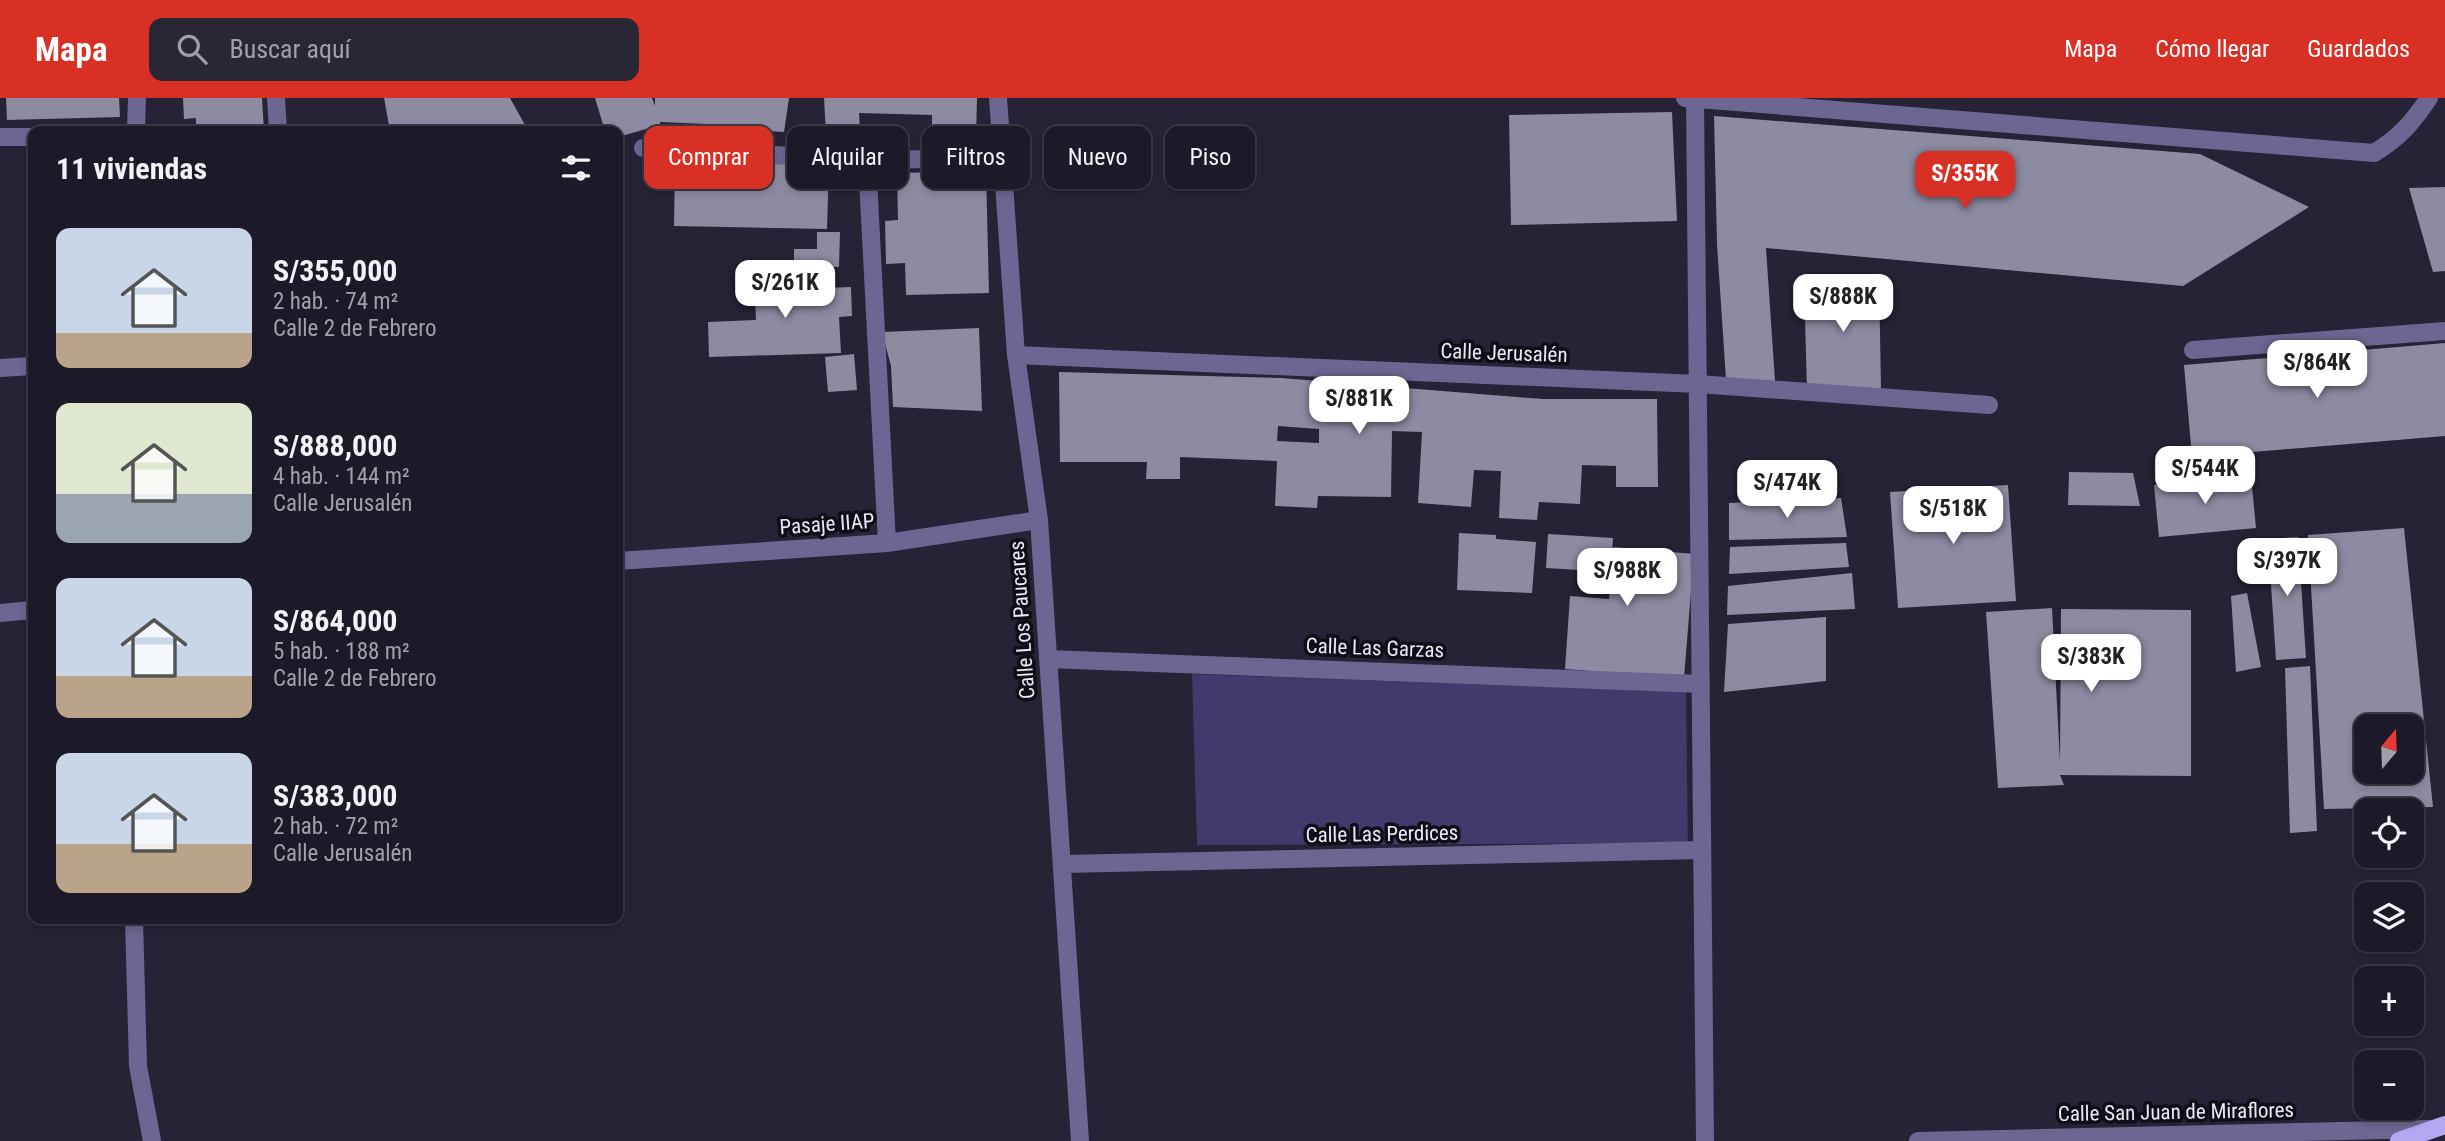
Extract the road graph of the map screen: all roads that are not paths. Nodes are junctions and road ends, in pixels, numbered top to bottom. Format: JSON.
{"nodes":[{"id":1,"x":137,"y":98,"type":"edge"},
{"id":2,"x":275,"y":98,"type":"edge"},
{"id":3,"x":998,"y":98,"type":"edge"},
{"id":4,"x":1685,"y":98,"type":"edge"},
{"id":5,"x":2429,"y":98,"type":"edge"},
{"id":6,"x":1695,"y":99,"type":"edge"},
{"id":7,"x":136,"y":126,"type":"edge"},
{"id":8,"x":278,"y":126,"type":"edge"},
{"id":9,"x":999,"y":126,"type":"edge"},
{"id":10,"x":28,"y":136,"type":"edge"},
{"id":11,"x":0,"y":137,"type":"edge"},
{"id":12,"x":643,"y":148,"type":"dead end"},
{"id":13,"x":787,"y":156,"type":"edge"},
{"id":14,"x":869,"y":189,"type":"edge"},
{"id":15,"x":1003,"y":189,"type":"edge"},
{"id":16,"x":2445,"y":331,"type":"edge"},
{"id":17,"x":2193,"y":350,"type":"dead end"},
{"id":18,"x":1016,"y":355,"type":"junction"},
{"id":19,"x":28,"y":366,"type":"edge"},
{"id":20,"x":0,"y":368,"type":"edge"},
{"id":21,"x":1698,"y":384,"type":"junction"},
{"id":22,"x":1989,"y":405,"type":"dead end"},
{"id":23,"x":1039,"y":520,"type":"junction"},
{"id":24,"x":887,"y":543,"type":"junction"},
{"id":25,"x":623,"y":561,"type":"edge"},
{"id":26,"x":28,"y":610,"type":"edge"},
{"id":27,"x":0,"y":613,"type":"edge"},
{"id":28,"x":1048,"y":659,"type":"junction"},
{"id":29,"x":1701,"y":684,"type":"junction"},
{"id":30,"x":1703,"y":850,"type":"junction"},
{"id":31,"x":1062,"y":864,"type":"junction"},
{"id":32,"x":134,"y":924,"type":"edge"},
{"id":33,"x":2440,"y":1127,"type":"edge"},
{"id":34,"x":152,"y":1141,"type":"edge"},
{"id":35,"x":1080,"y":1141,"type":"edge"},
{"id":36,"x":1705,"y":1141,"type":"edge"},
{"id":37,"x":1918,"y":1141,"type":"edge"},
{"id":38,"x":2399,"y":1141,"type":"edge"}],
"edges":[{"from":1,"to":7,"type":"street"},
{"from":2,"to":8,"type":"street"},
{"from":3,"to":9,"type":"street","name":"Calle Los Paucares"},
{"from":4,"to":6,"type":"street"},
{"from":5,"to":6,"type":"street"},
{"from":6,"to":21,"type":"street"},
{"from":10,"to":11,"type":"street"},
{"from":12,"to":13,"type":"street"},
{"from":14,"to":24,"type":"street"},
{"from":15,"to":18,"type":"street","name":"Calle Los Paucares"},
{"from":16,"to":17,"type":"street"},
{"from":18,"to":21,"type":"street","name":"Calle Jerusalén"},
{"from":18,"to":23,"type":"street","name":"Calle Los Paucares"},
{"from":19,"to":20,"type":"street"},
{"from":21,"to":22,"type":"street","name":"Calle Jerusalén"},
{"from":21,"to":29,"type":"street"},
{"from":23,"to":24,"type":"street","name":"Pasaje IIAP"},
{"from":23,"to":28,"type":"street","name":"Calle Los Paucares"},
{"from":24,"to":25,"type":"street","name":"Pasaje IIAP"},
{"from":26,"to":27,"type":"street"},
{"from":28,"to":29,"type":"street","name":"Calle Las Garzas"},
{"from":28,"to":31,"type":"street","name":"Calle Los Paucares"},
{"from":29,"to":30,"type":"street"},
{"from":30,"to":31,"type":"street","name":"Calle Las Perdices"},
{"from":30,"to":36,"type":"street"},
{"from":31,"to":35,"type":"street","name":"Calle Los Paucares"},
{"from":32,"to":34,"type":"street"},
{"from":33,"to":37,"type":"street","name":"Calle San Juan de Miraflores"},
{"from":33,"to":38,"type":"main road"}]}
